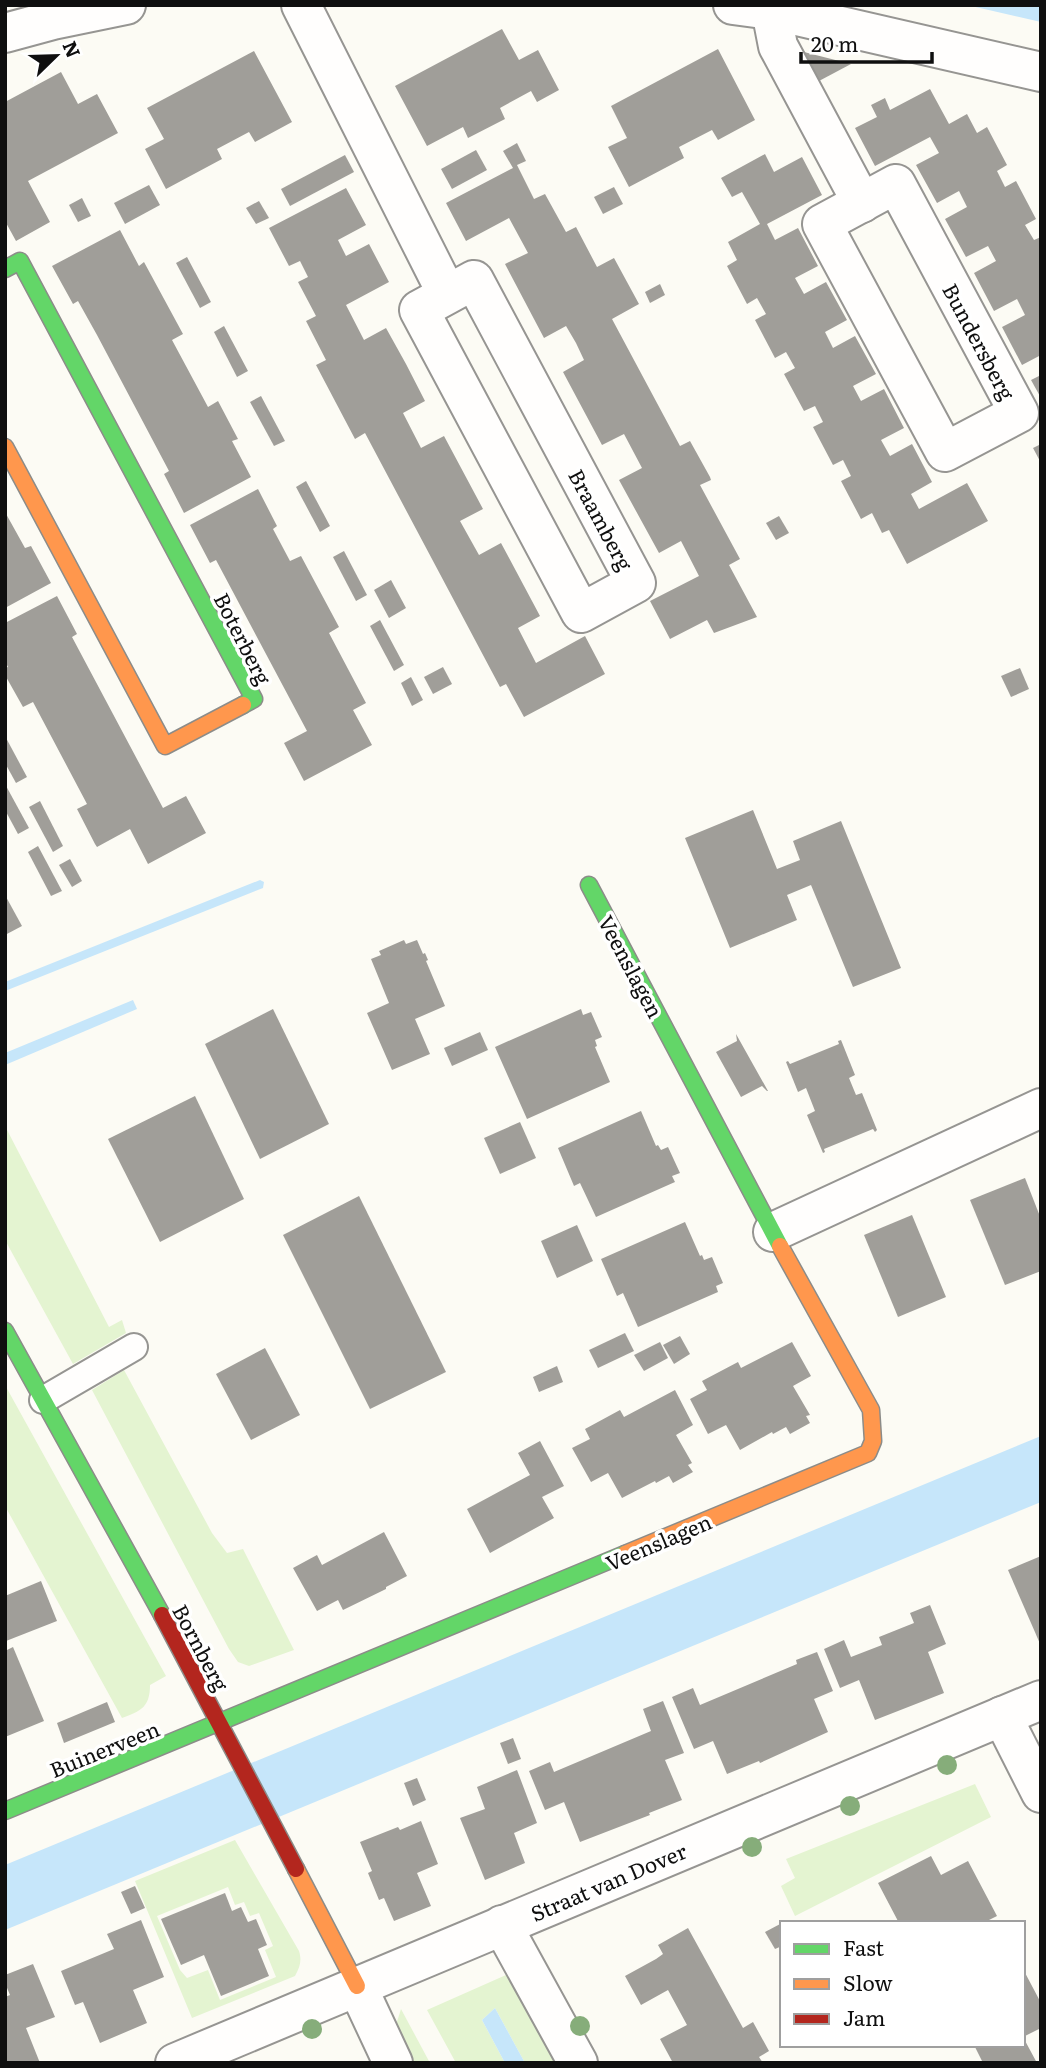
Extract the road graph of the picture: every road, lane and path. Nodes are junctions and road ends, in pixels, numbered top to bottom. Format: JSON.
{"nodes":[{"id":1,"x":125,"y":5,"type":"edge"},
{"id":2,"x":301,"y":5,"type":"edge"},
{"id":3,"x":733,"y":5,"type":"edge"},
{"id":4,"x":771,"y":10,"type":"junction"},
{"id":5,"x":5,"y":33,"type":"edge"},
{"id":6,"x":1041,"y":72,"type":"edge"},
{"id":7,"x":862,"y":203,"type":"junction"},
{"id":8,"x":5,"y":269,"type":"edge"},
{"id":9,"x":447,"y":294,"type":"junction"},
{"id":10,"x":5,"y":447,"type":"edge"},
{"id":11,"x":589,"y":885,"type":"dead end"},
{"id":12,"x":1041,"y":1108,"type":"edge"},
{"id":13,"x":773,"y":1232,"type":"junction"},
{"id":14,"x":5,"y":1331,"type":"edge"},
{"id":15,"x":134,"y":1347,"type":"dead end"},
{"id":16,"x":43,"y":1400,"type":"junction"},
{"id":17,"x":1041,"y":1700,"type":"edge"},
{"id":18,"x":1002,"y":1716,"type":"junction"},
{"id":19,"x":219,"y":1723,"type":"junction"},
{"id":20,"x":1041,"y":1793,"type":"edge"},
{"id":21,"x":5,"y":1811,"type":"edge"},
{"id":22,"x":502,"y":1925,"type":"junction"},
{"id":23,"x":357,"y":1986,"type":"junction"},
{"id":24,"x":175,"y":2063,"type":"edge"},
{"id":25,"x":393,"y":2063,"type":"edge"},
{"id":26,"x":578,"y":2063,"type":"edge"}],
"edges":[{"from":1,"to":5,"type":"street"},
{"from":2,"to":9,"type":"street"},
{"from":3,"to":4,"type":"street"},
{"from":4,"to":6,"type":"street"},
{"from":4,"to":7,"type":"street"},
{"from":7,"to":7,"type":"street","name":"Bundersberg"},
{"from":8,"to":10,"type":"street","name":"Boterberg"},
{"from":9,"to":9,"type":"street","name":"Braamberg"},
{"from":11,"to":13,"type":"street","name":"Veenslagen"},
{"from":12,"to":13,"type":"street"},
{"from":13,"to":19,"type":"street","name":"Veenslagen"},
{"from":14,"to":16,"type":"street","name":"Bornberg"},
{"from":15,"to":16,"type":"lane"},
{"from":16,"to":19,"type":"street","name":"Bornberg"},
{"from":17,"to":18,"type":"street","name":"Straat van Dover"},
{"from":18,"to":20,"type":"street"},
{"from":18,"to":22,"type":"street","name":"Straat van Dover"},
{"from":19,"to":21,"type":"street","name":"Buinerveen"},
{"from":19,"to":23,"type":"street","name":"Bornberg"},
{"from":22,"to":23,"type":"street","name":"Straat van Dover"},
{"from":22,"to":26,"type":"street"},
{"from":23,"to":24,"type":"street","name":"Straat van Dover"},
{"from":23,"to":25,"type":"street"}]}
